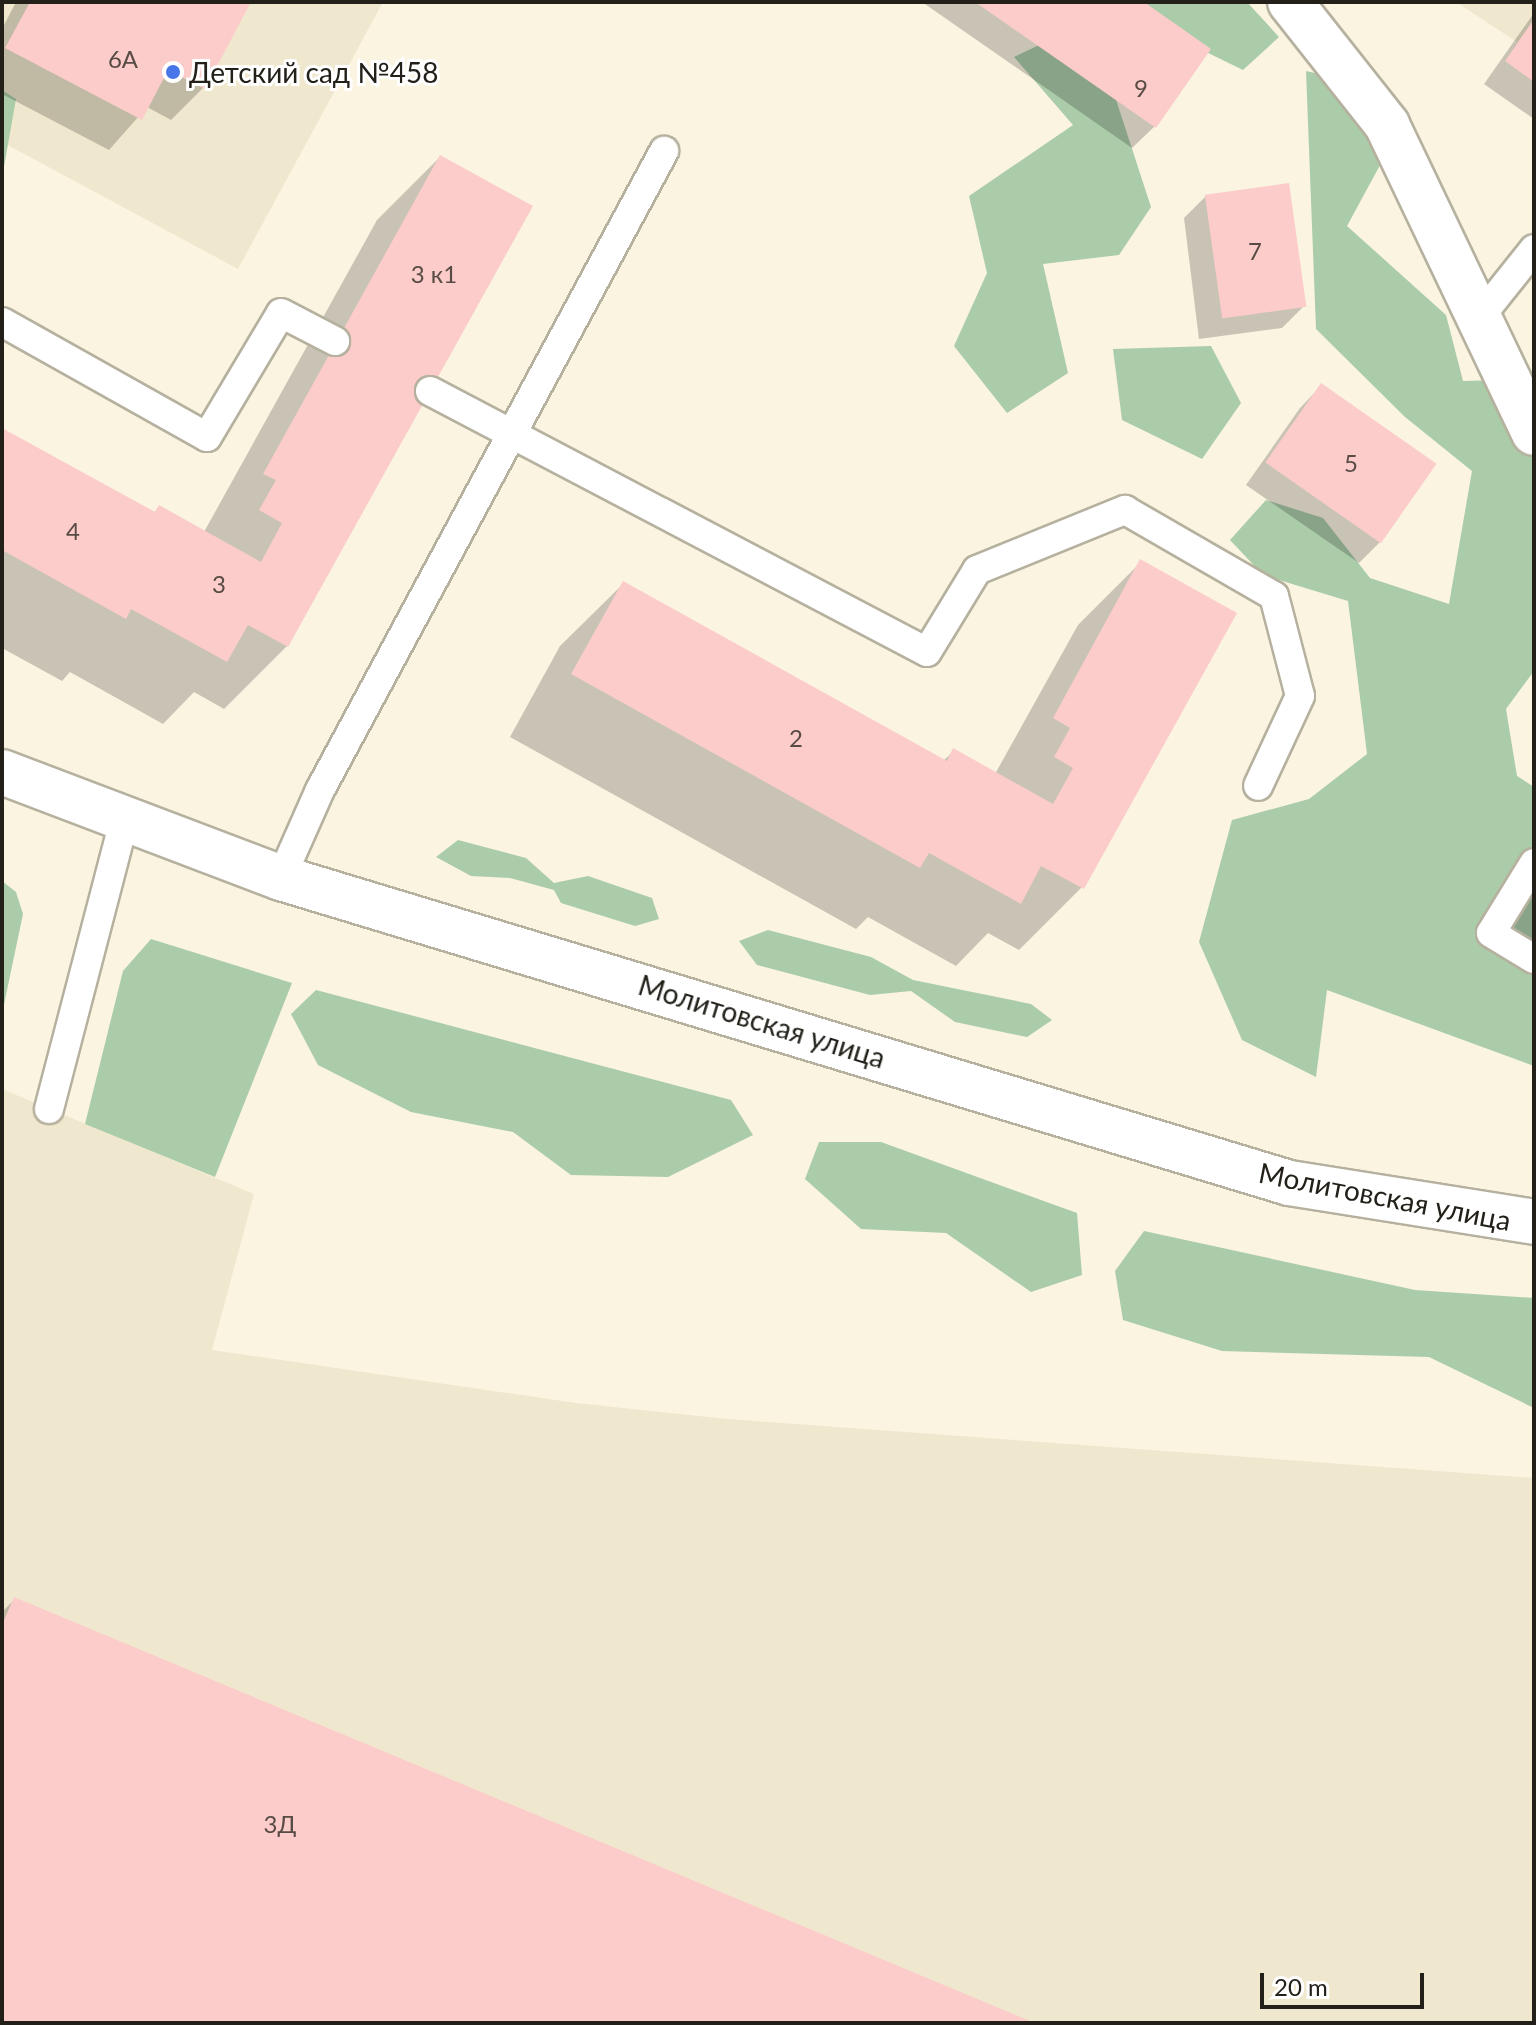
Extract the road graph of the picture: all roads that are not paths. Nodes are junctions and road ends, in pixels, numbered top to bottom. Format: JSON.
{"nodes":[{"id":1,"x":1290,"y":2,"type":"edge"},
{"id":2,"x":664,"y":151,"type":"dead end"},
{"id":3,"x":1534,"y":249,"type":"edge"},
{"id":4,"x":1479,"y":318,"type":"junction"},
{"id":5,"x":2,"y":322,"type":"edge"},
{"id":6,"x":335,"y":341,"type":"dead end"},
{"id":7,"x":430,"y":391,"type":"dead end"},
{"id":8,"x":1534,"y":433,"type":"edge"},
{"id":9,"x":511,"y":434,"type":"junction"},
{"id":10,"x":2,"y":772,"type":"edge"},
{"id":11,"x":1258,"y":786,"type":"dead end"},
{"id":12,"x":124,"y":821,"type":"junction"},
{"id":13,"x":1534,"y":863,"type":"edge"},
{"id":14,"x":281,"y":878,"type":"junction"},
{"id":15,"x":1534,"y":959,"type":"edge"},
{"id":16,"x":49,"y":1109,"type":"dead end"},
{"id":17,"x":1534,"y":1222,"type":"edge"}],
"edges":[{"from":1,"to":4,"type":"street"},
{"from":2,"to":9,"type":"lane"},
{"from":3,"to":4,"type":"lane"},
{"from":4,"to":8,"type":"street"},
{"from":5,"to":6,"type":"lane"},
{"from":7,"to":9,"type":"lane"},
{"from":9,"to":11,"type":"lane"},
{"from":9,"to":14,"type":"lane"},
{"from":10,"to":12,"type":"street","name":"Молитовская улица"},
{"from":12,"to":14,"type":"street","name":"Молитовская улица"},
{"from":12,"to":16,"type":"lane"},
{"from":13,"to":15,"type":"lane"},
{"from":14,"to":17,"type":"street","name":"Молитовская улица"}]}
